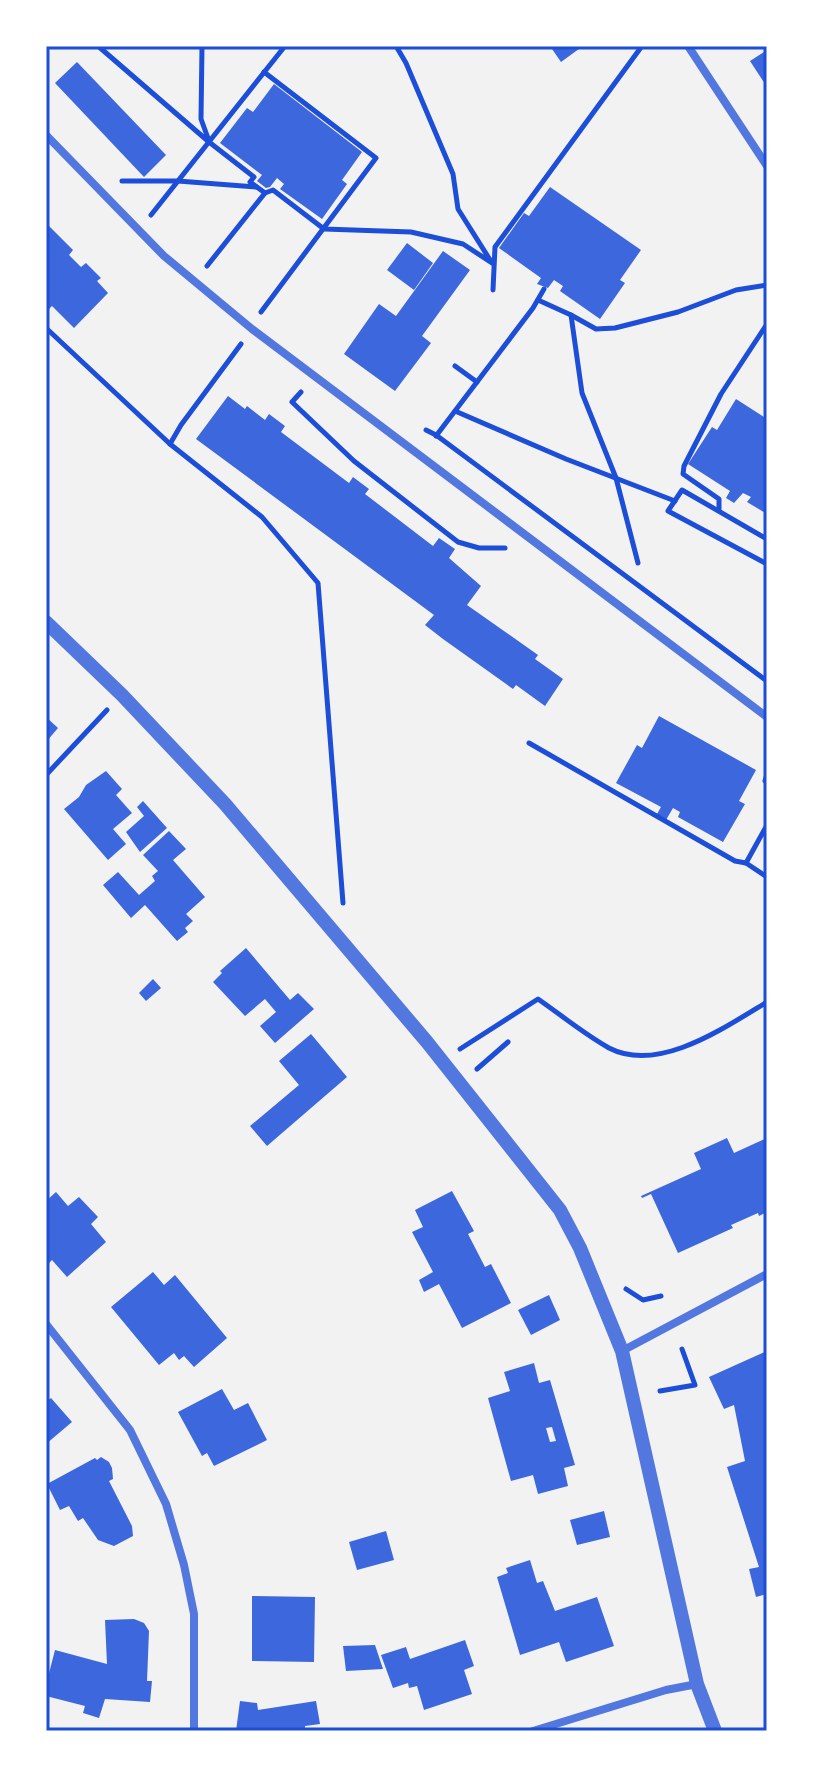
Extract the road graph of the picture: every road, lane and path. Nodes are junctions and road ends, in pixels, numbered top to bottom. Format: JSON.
{"nodes":[{"id":1,"x":98,"y":46,"type":"edge"},
{"id":2,"x":202,"y":46,"type":"edge"},
{"id":3,"x":285,"y":46,"type":"edge"},
{"id":4,"x":396,"y":46,"type":"edge"},
{"id":5,"x":642,"y":46,"type":"edge"},
{"id":6,"x":690,"y":47,"type":"edge"},
{"id":7,"x":264,"y":72,"type":"junction"},
{"id":8,"x":46,"y":135,"type":"edge"},
{"id":9,"x":209,"y":142,"type":"junction"},
{"id":10,"x":767,"y":166,"type":"edge"},
{"id":11,"x":178,"y":181,"type":"junction"},
{"id":12,"x":257,"y":187,"type":"junction"},
{"id":13,"x":122,"y":190,"type":"dead end"},
{"id":14,"x":265,"y":193,"type":"junction"},
{"id":15,"x":140,"y":209,"type":"dead end"},
{"id":16,"x":324,"y":229,"type":"junction"},
{"id":17,"x":213,"y":259,"type":"dead end"},
{"id":18,"x":492,"y":263,"type":"junction"},
{"id":19,"x":767,"y":285,"type":"edge"},
{"id":20,"x":544,"y":289,"type":"dead end"},
{"id":21,"x":493,"y":290,"type":"dead end"},
{"id":22,"x":538,"y":300,"type":"junction"},
{"id":23,"x":248,"y":307,"type":"dead end"},
{"id":24,"x":571,"y":315,"type":"junction"},
{"id":25,"x":767,"y":324,"type":"edge"},
{"id":26,"x":46,"y":328,"type":"edge"},
{"id":27,"x":252,"y":329,"type":"junction"},
{"id":28,"x":455,"y":366,"type":"dead end"},
{"id":29,"x":477,"y":382,"type":"junction"},
{"id":30,"x":302,"y":389,"type":"dead end"},
{"id":31,"x":455,"y":411,"type":"junction"},
{"id":32,"x":422,"y":429,"type":"dead end"},
{"id":33,"x":436,"y":435,"type":"junction"},
{"id":34,"x":170,"y":444,"type":"junction"},
{"id":35,"x":421,"y":456,"type":"junction"},
{"id":36,"x":616,"y":478,"type":"junction"},
{"id":37,"x":675,"y":501,"type":"junction"},
{"id":38,"x":719,"y":509,"type":"junction"},
{"id":39,"x":767,"y":539,"type":"edge"},
{"id":40,"x":492,"y":548,"type":"dead end"},
{"id":41,"x":638,"y":563,"type":"dead end"},
{"id":42,"x":767,"y":564,"type":"edge"},
{"id":43,"x":46,"y":622,"type":"edge"},
{"id":44,"x":767,"y":681,"type":"edge"},
{"id":45,"x":122,"y":695,"type":"junction"},
{"id":46,"x":767,"y":717,"type":"edge"},
{"id":47,"x":529,"y":743,"type":"dead end"},
{"id":48,"x":767,"y":774,"type":"edge"},
{"id":49,"x":46,"y":775,"type":"edge"},
{"id":50,"x":767,"y":783,"type":"edge"},
{"id":51,"x":767,"y":825,"type":"edge"},
{"id":52,"x":746,"y":863,"type":"junction"},
{"id":53,"x":767,"y":877,"type":"edge"},
{"id":54,"x":348,"y":950,"type":"junction"},
{"id":55,"x":767,"y":1002,"type":"edge"},
{"id":56,"x":508,"y":1042,"type":"dead end"},
{"id":57,"x":459,"y":1050,"type":"dead end"},
{"id":58,"x":477,"y":1070,"type":"dead end"},
{"id":59,"x":767,"y":1274,"type":"edge"},
{"id":60,"x":46,"y":1324,"type":"edge"},
{"id":61,"x":682,"y":1349,"type":"dead end"},
{"id":62,"x":622,"y":1351,"type":"junction"},
{"id":63,"x":660,"y":1391,"type":"dead end"},
{"id":64,"x":697,"y":1684,"type":"junction"},
{"id":65,"x":194,"y":1731,"type":"edge"},
{"id":66,"x":533,"y":1731,"type":"edge"},
{"id":67,"x":715,"y":1731,"type":"edge"}],
"edges":[{"from":1,"to":9,"type":"path"},
{"from":2,"to":9,"type":"path"},
{"from":3,"to":7,"type":"path"},
{"from":4,"to":18,"type":"path"},
{"from":5,"to":18,"type":"path"},
{"from":6,"to":10,"type":"street"},
{"from":7,"to":9,"type":"path"},
{"from":7,"to":16,"type":"path"},
{"from":8,"to":27,"type":"street"},
{"from":9,"to":11,"type":"path"},
{"from":9,"to":12,"type":"path"},
{"from":11,"to":12,"type":"path"},
{"from":11,"to":13,"type":"path"},
{"from":11,"to":15,"type":"path"},
{"from":12,"to":14,"type":"path"},
{"from":14,"to":16,"type":"path"},
{"from":14,"to":17,"type":"path"},
{"from":16,"to":18,"type":"path"},
{"from":16,"to":23,"type":"path"},
{"from":18,"to":21,"type":"path"},
{"from":19,"to":24,"type":"path"},
{"from":20,"to":22,"type":"path"},
{"from":22,"to":24,"type":"path"},
{"from":22,"to":29,"type":"path"},
{"from":24,"to":36,"type":"path"},
{"from":25,"to":38,"type":"path"},
{"from":26,"to":34,"type":"path"},
{"from":27,"to":34,"type":"path"},
{"from":27,"to":35,"type":"street"},
{"from":28,"to":29,"type":"path"},
{"from":29,"to":31,"type":"path"},
{"from":30,"to":40,"type":"path"},
{"from":31,"to":33,"type":"path"},
{"from":31,"to":36,"type":"path"},
{"from":32,"to":33,"type":"path"},
{"from":33,"to":35,"type":"path"},
{"from":33,"to":44,"type":"path"},
{"from":34,"to":54,"type":"path"},
{"from":35,"to":46,"type":"street"},
{"from":36,"to":37,"type":"path"},
{"from":36,"to":41,"type":"path"},
{"from":37,"to":38,"type":"path"},
{"from":37,"to":42,"type":"path"},
{"from":38,"to":39,"type":"path"},
{"from":43,"to":45,"type":"street"},
{"from":45,"to":49,"type":"path"},
{"from":45,"to":54,"type":"street"},
{"from":47,"to":52,"type":"path"},
{"from":48,"to":50,"type":"path"},
{"from":51,"to":52,"type":"path"},
{"from":52,"to":53,"type":"path"},
{"from":54,"to":62,"type":"street"},
{"from":55,"to":57,"type":"path"},
{"from":56,"to":58,"type":"path"},
{"from":59,"to":62,"type":"street"},
{"from":60,"to":65,"type":"street"},
{"from":61,"to":63,"type":"path"},
{"from":62,"to":64,"type":"street"},
{"from":64,"to":66,"type":"street"},
{"from":64,"to":67,"type":"street"}]}
